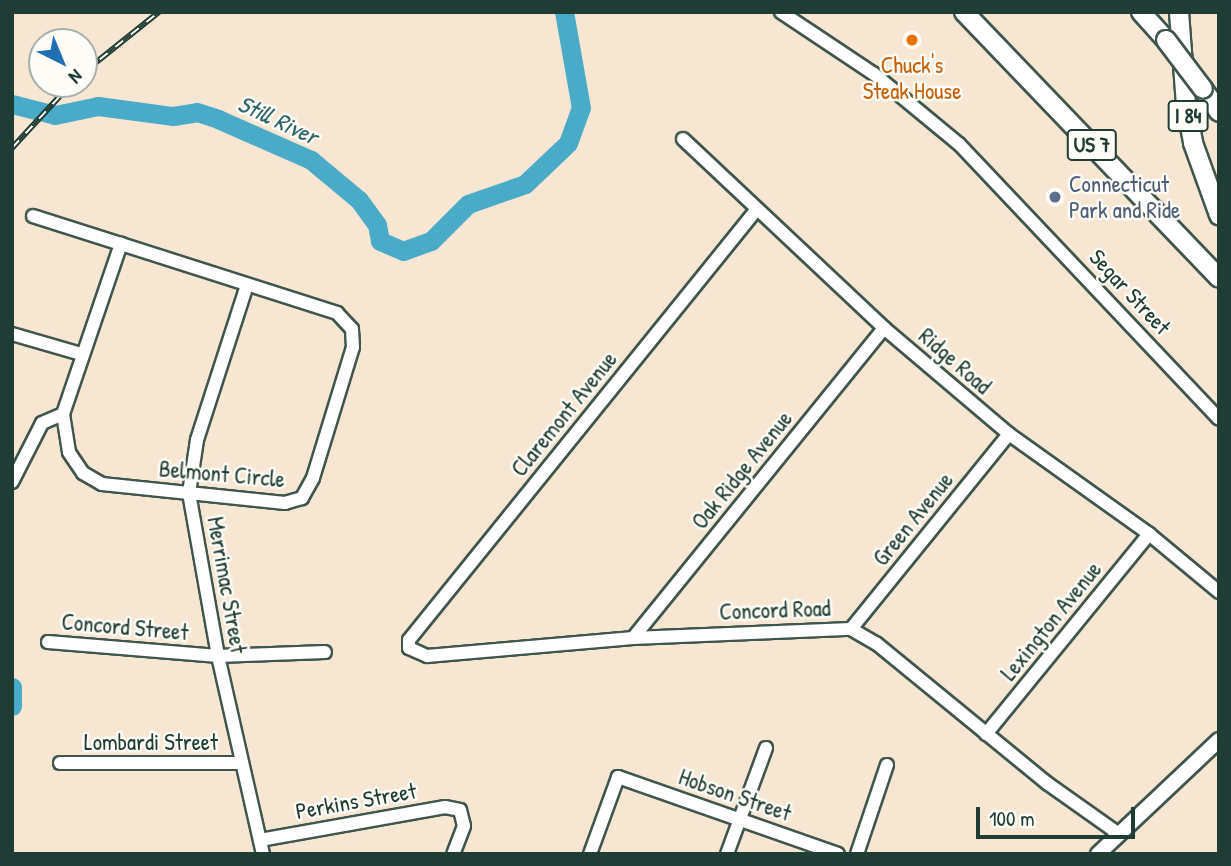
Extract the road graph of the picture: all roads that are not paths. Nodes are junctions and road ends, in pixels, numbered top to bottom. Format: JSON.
{"nodes":[{"id":1,"x":781,"y":12,"type":"edge"},
{"id":2,"x":964,"y":12,"type":"edge"},
{"id":3,"x":1142,"y":12,"type":"edge"},
{"id":4,"x":1179,"y":12,"type":"edge"},
{"id":5,"x":1219,"y":113,"type":"edge"},
{"id":6,"x":683,"y":139,"type":"dead end"},
{"id":7,"x":757,"y":209,"type":"junction"},
{"id":8,"x":1219,"y":215,"type":"edge"},
{"id":9,"x":33,"y":216,"type":"dead end"},
{"id":10,"x":121,"y":244,"type":"junction"},
{"id":11,"x":1219,"y":278,"type":"edge"},
{"id":12,"x":247,"y":285,"type":"junction"},
{"id":13,"x":884,"y":328,"type":"junction"},
{"id":14,"x":12,"y":334,"type":"edge"},
{"id":15,"x":81,"y":354,"type":"junction"},
{"id":16,"x":63,"y":414,"type":"junction"},
{"id":17,"x":1219,"y":419,"type":"edge"},
{"id":18,"x":1009,"y":434,"type":"junction"},
{"id":19,"x":12,"y":482,"type":"edge"},
{"id":20,"x":189,"y":493,"type":"junction"},
{"id":21,"x":1149,"y":534,"type":"junction"},
{"id":22,"x":1219,"y":592,"type":"edge"},
{"id":23,"x":851,"y":629,"type":"junction"},
{"id":24,"x":633,"y":638,"type":"junction"},
{"id":25,"x":48,"y":642,"type":"dead end"},
{"id":26,"x":408,"y":648,"type":"joint"},
{"id":27,"x":325,"y":652,"type":"dead end"},
{"id":28,"x":218,"y":656,"type":"junction"},
{"id":29,"x":986,"y":734,"type":"junction"},
{"id":30,"x":1219,"y":740,"type":"edge"},
{"id":31,"x":766,"y":748,"type":"dead end"},
{"id":32,"x":60,"y":763,"type":"dead end"},
{"id":33,"x":241,"y":763,"type":"junction"},
{"id":34,"x":887,"y":765,"type":"dead end"},
{"id":35,"x":741,"y":817,"type":"junction"},
{"id":36,"x":1119,"y":834,"type":"junction"},
{"id":37,"x":260,"y":840,"type":"junction"},
{"id":38,"x":263,"y":854,"type":"edge"},
{"id":39,"x":453,"y":854,"type":"edge"},
{"id":40,"x":590,"y":854,"type":"edge"},
{"id":41,"x":727,"y":854,"type":"edge"},
{"id":42,"x":838,"y":854,"type":"edge"},
{"id":43,"x":858,"y":854,"type":"edge"},
{"id":44,"x":1098,"y":854,"type":"edge"}],
"edges":[{"from":1,"to":17,"type":"street","name":"Segar Street"},
{"from":2,"to":11,"type":"highway","number":"US 7"},
{"from":3,"to":5,"type":"highway","bridge":true},
{"from":4,"to":8,"type":"highway","number":"I 84"},
{"from":6,"to":7,"type":"street","name":"Ridge Road"},
{"from":7,"to":13,"type":"street","name":"Ridge Road"},
{"from":7,"to":26,"type":"street","name":"Claremont Avenue"},
{"from":9,"to":10,"type":"street","name":"Belmont Circle"},
{"from":10,"to":12,"type":"street","name":"Belmont Circle"},
{"from":10,"to":15,"type":"street","name":"Belmont Circle"},
{"from":12,"to":20,"type":"street","name":"Merrimac Street"},
{"from":12,"to":20,"type":"street","name":"Belmont Circle"},
{"from":13,"to":18,"type":"street","name":"Ridge Road"},
{"from":13,"to":24,"type":"street","name":"Oak Ridge Avenue"},
{"from":14,"to":15,"type":"street"},
{"from":15,"to":16,"type":"street","name":"Belmont Circle"},
{"from":16,"to":19,"type":"street"},
{"from":16,"to":20,"type":"street","name":"Belmont Circle"},
{"from":18,"to":21,"type":"street","name":"Ridge Road"},
{"from":18,"to":23,"type":"street","name":"Green Avenue"},
{"from":20,"to":28,"type":"street","name":"Merrimac Street"},
{"from":21,"to":22,"type":"street","name":"Ridge Road"},
{"from":21,"to":29,"type":"street","name":"Lexington Avenue"},
{"from":23,"to":24,"type":"street","name":"Concord Road"},
{"from":23,"to":29,"type":"street","name":"Concord Road"},
{"from":24,"to":26,"type":"street","name":"Concord Road"},
{"from":25,"to":28,"type":"street","name":"Concord Street"},
{"from":27,"to":28,"type":"street","name":"Concord Street"},
{"from":28,"to":33,"type":"street","name":"Merrimac Street"},
{"from":29,"to":36,"type":"street","name":"Concord Road"},
{"from":30,"to":36,"type":"main road"},
{"from":31,"to":35,"type":"street"},
{"from":32,"to":33,"type":"street","name":"Lombardi Street"},
{"from":33,"to":37,"type":"street","name":"Merrimac Street"},
{"from":34,"to":43,"type":"street"},
{"from":35,"to":40,"type":"street","name":"Hobson Street"},
{"from":35,"to":41,"type":"street"},
{"from":35,"to":42,"type":"street","name":"Hobson Street"},
{"from":36,"to":44,"type":"main road"},
{"from":37,"to":38,"type":"street","name":"Merrimac Street"},
{"from":37,"to":39,"type":"street","name":"Perkins Street"}]}
